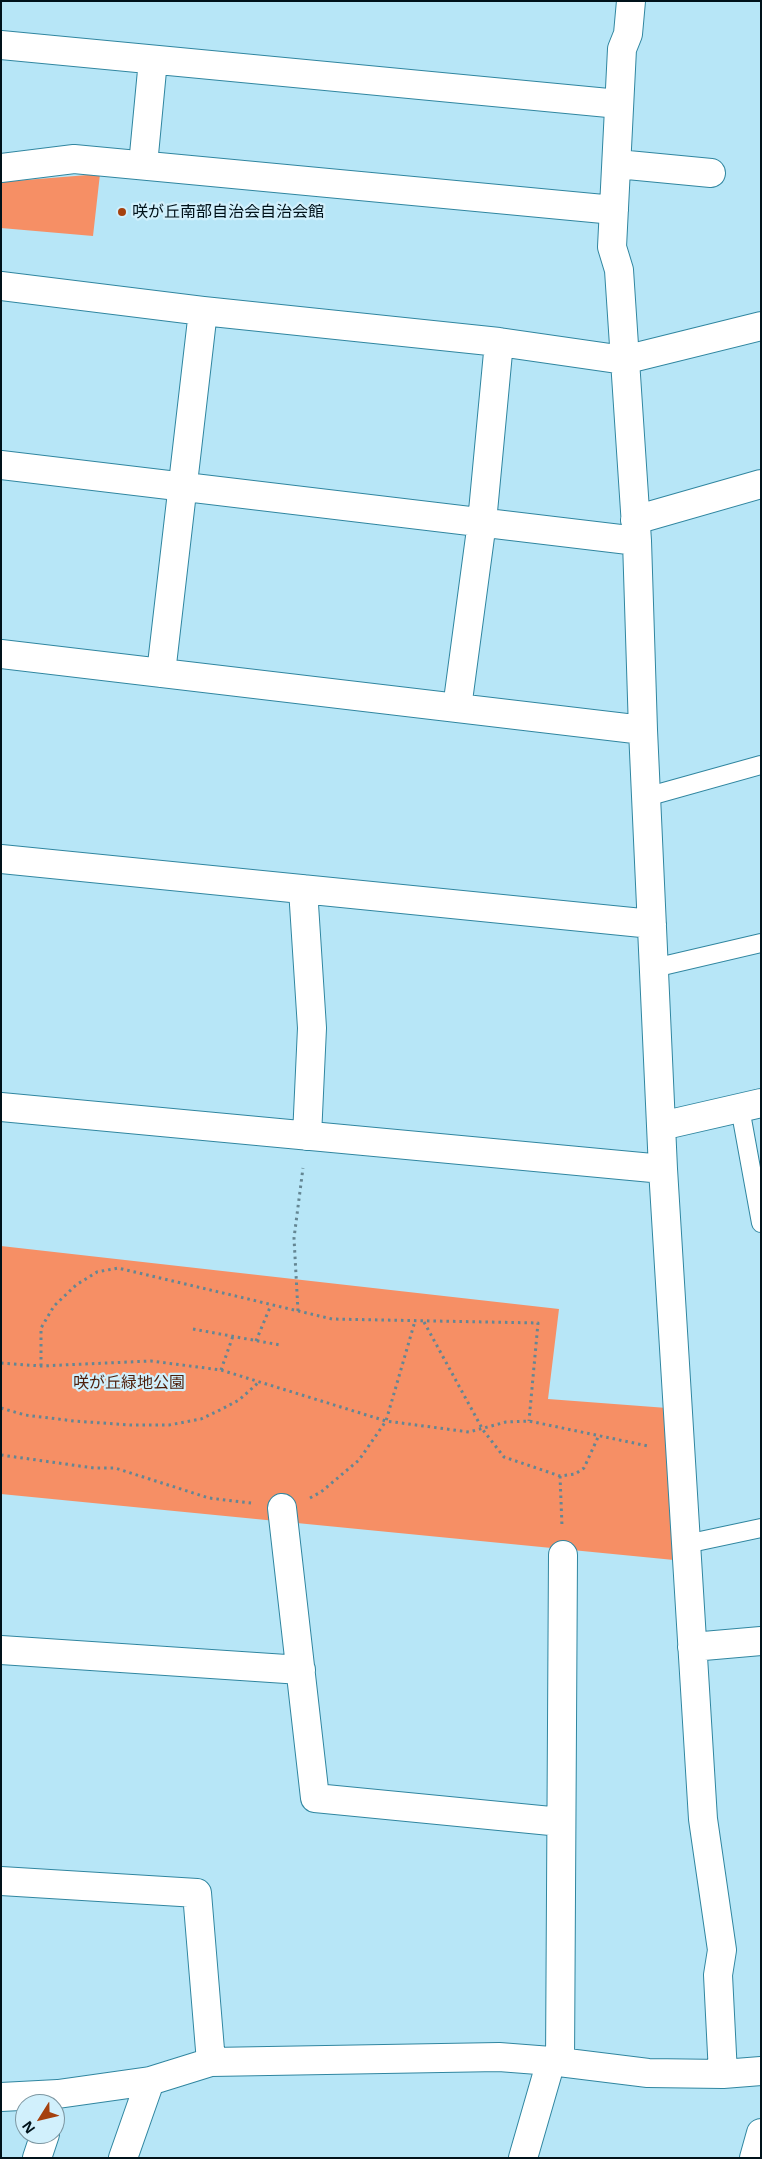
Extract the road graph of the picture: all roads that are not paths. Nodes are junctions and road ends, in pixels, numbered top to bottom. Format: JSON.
{"nodes":[{"id":1,"x":631,"y":1,"type":"edge"},
{"id":2,"x":1,"y":45,"type":"edge"},
{"id":3,"x":153,"y":60,"type":"junction"},
{"id":4,"x":620,"y":104,"type":"junction"},
{"id":5,"x":617,"y":164,"type":"junction"},
{"id":6,"x":143,"y":165,"type":"junction"},
{"id":7,"x":1,"y":168,"type":"edge"},
{"id":8,"x":711,"y":173,"type":"dead end"},
{"id":9,"x":614,"y":210,"type":"junction"},
{"id":10,"x":1,"y":286,"type":"edge"},
{"id":11,"x":203,"y":311,"type":"junction"},
{"id":12,"x":761,"y":326,"type":"edge"},
{"id":13,"x":499,"y":342,"type":"junction"},
{"id":14,"x":624,"y":360,"type":"junction"},
{"id":15,"x":1,"y":465,"type":"edge"},
{"id":16,"x":761,"y":484,"type":"edge"},
{"id":17,"x":183,"y":487,"type":"junction"},
{"id":18,"x":482,"y":522,"type":"junction"},
{"id":19,"x":636,"y":530,"type":"junction"},
{"id":20,"x":1,"y":654,"type":"edge"},
{"id":21,"x":161,"y":673,"type":"junction"},
{"id":22,"x":457,"y":708,"type":"junction"},
{"id":23,"x":643,"y":730,"type":"junction"},
{"id":24,"x":761,"y":765,"type":"edge"},
{"id":25,"x":646,"y":797,"type":"junction"},
{"id":26,"x":1,"y":859,"type":"edge"},
{"id":27,"x":303,"y":889,"type":"junction"},
{"id":28,"x":652,"y":924,"type":"junction"},
{"id":29,"x":761,"y":943,"type":"edge"},
{"id":30,"x":654,"y":968,"type":"junction"},
{"id":31,"x":750,"y":1106,"type":"edge"},
{"id":32,"x":1,"y":1107,"type":"edge"},
{"id":33,"x":661,"y":1126,"type":"junction"},
{"id":34,"x":307,"y":1136,"type":"junction"},
{"id":35,"x":663,"y":1169,"type":"junction"},
{"id":36,"x":761,"y":1223,"type":"edge"},
{"id":37,"x":282,"y":1508,"type":"road end"},
{"id":38,"x":761,"y":1528,"type":"edge"},
{"id":39,"x":686,"y":1544,"type":"junction"},
{"id":40,"x":563,"y":1555,"type":"road end"},
{"id":41,"x":761,"y":1641,"type":"edge"},
{"id":42,"x":692,"y":1647,"type":"junction"},
{"id":43,"x":1,"y":1650,"type":"edge"},
{"id":44,"x":301,"y":1670,"type":"junction"},
{"id":45,"x":561,"y":1822,"type":"junction"},
{"id":46,"x":1,"y":1881,"type":"edge"},
{"id":47,"x":556,"y":2061,"type":"junction"},
{"id":48,"x":211,"y":2062,"type":"junction"},
{"id":49,"x":761,"y":2072,"type":"edge"},
{"id":50,"x":723,"y":2074,"type":"junction"},
{"id":51,"x":150,"y":2081,"type":"junction"},
{"id":52,"x":1,"y":2097,"type":"edge"},
{"id":53,"x":65,"y":2097,"type":"edge"},
{"id":54,"x":15,"y":2098,"type":"edge"},
{"id":55,"x":761,"y":2133,"type":"edge"},
{"id":56,"x":42,"y":2144,"type":"edge"},
{"id":57,"x":37,"y":2158,"type":"edge"},
{"id":58,"x":123,"y":2158,"type":"edge"},
{"id":59,"x":523,"y":2158,"type":"edge"},
{"id":60,"x":754,"y":2158,"type":"edge"}],
"edges":[{"from":1,"to":4,"type":"street"},
{"from":2,"to":3,"type":"street"},
{"from":3,"to":4,"type":"street"},
{"from":3,"to":6,"type":"street"},
{"from":4,"to":5,"type":"street"},
{"from":5,"to":8,"type":"street"},
{"from":5,"to":9,"type":"street"},
{"from":6,"to":7,"type":"street"},
{"from":6,"to":9,"type":"street"},
{"from":9,"to":14,"type":"street"},
{"from":10,"to":11,"type":"street"},
{"from":11,"to":13,"type":"street"},
{"from":11,"to":17,"type":"street"},
{"from":12,"to":14,"type":"street"},
{"from":13,"to":14,"type":"street"},
{"from":13,"to":18,"type":"street"},
{"from":14,"to":19,"type":"street"},
{"from":15,"to":17,"type":"street"},
{"from":16,"to":19,"type":"street"},
{"from":17,"to":18,"type":"street"},
{"from":17,"to":21,"type":"street"},
{"from":18,"to":19,"type":"street"},
{"from":18,"to":22,"type":"street"},
{"from":19,"to":23,"type":"street"},
{"from":20,"to":21,"type":"street"},
{"from":21,"to":22,"type":"street"},
{"from":22,"to":23,"type":"street"},
{"from":23,"to":25,"type":"street"},
{"from":24,"to":25,"type":"lane"},
{"from":25,"to":28,"type":"street"},
{"from":26,"to":27,"type":"street"},
{"from":27,"to":28,"type":"street"},
{"from":27,"to":34,"type":"street"},
{"from":28,"to":30,"type":"street"},
{"from":29,"to":30,"type":"lane"},
{"from":30,"to":33,"type":"street"},
{"from":31,"to":33,"type":"street"},
{"from":31,"to":36,"type":"lane"},
{"from":32,"to":34,"type":"street"},
{"from":33,"to":35,"type":"street"},
{"from":34,"to":35,"type":"street"},
{"from":35,"to":39,"type":"street"},
{"from":37,"to":44,"type":"street"},
{"from":38,"to":39,"type":"lane"},
{"from":39,"to":42,"type":"street"},
{"from":40,"to":45,"type":"street"},
{"from":41,"to":42,"type":"street"},
{"from":42,"to":50,"type":"street"},
{"from":43,"to":44,"type":"street"},
{"from":44,"to":45,"type":"street"},
{"from":45,"to":47,"type":"street"},
{"from":46,"to":48,"type":"street"},
{"from":47,"to":48,"type":"street"},
{"from":47,"to":50,"type":"street"},
{"from":47,"to":59,"type":"street"},
{"from":48,"to":51,"type":"street"},
{"from":49,"to":50,"type":"street"},
{"from":51,"to":53,"type":"street"},
{"from":51,"to":58,"type":"street"},
{"from":52,"to":54,"type":"street"},
{"from":55,"to":60,"type":"street"},
{"from":56,"to":57,"type":"street"}]}
